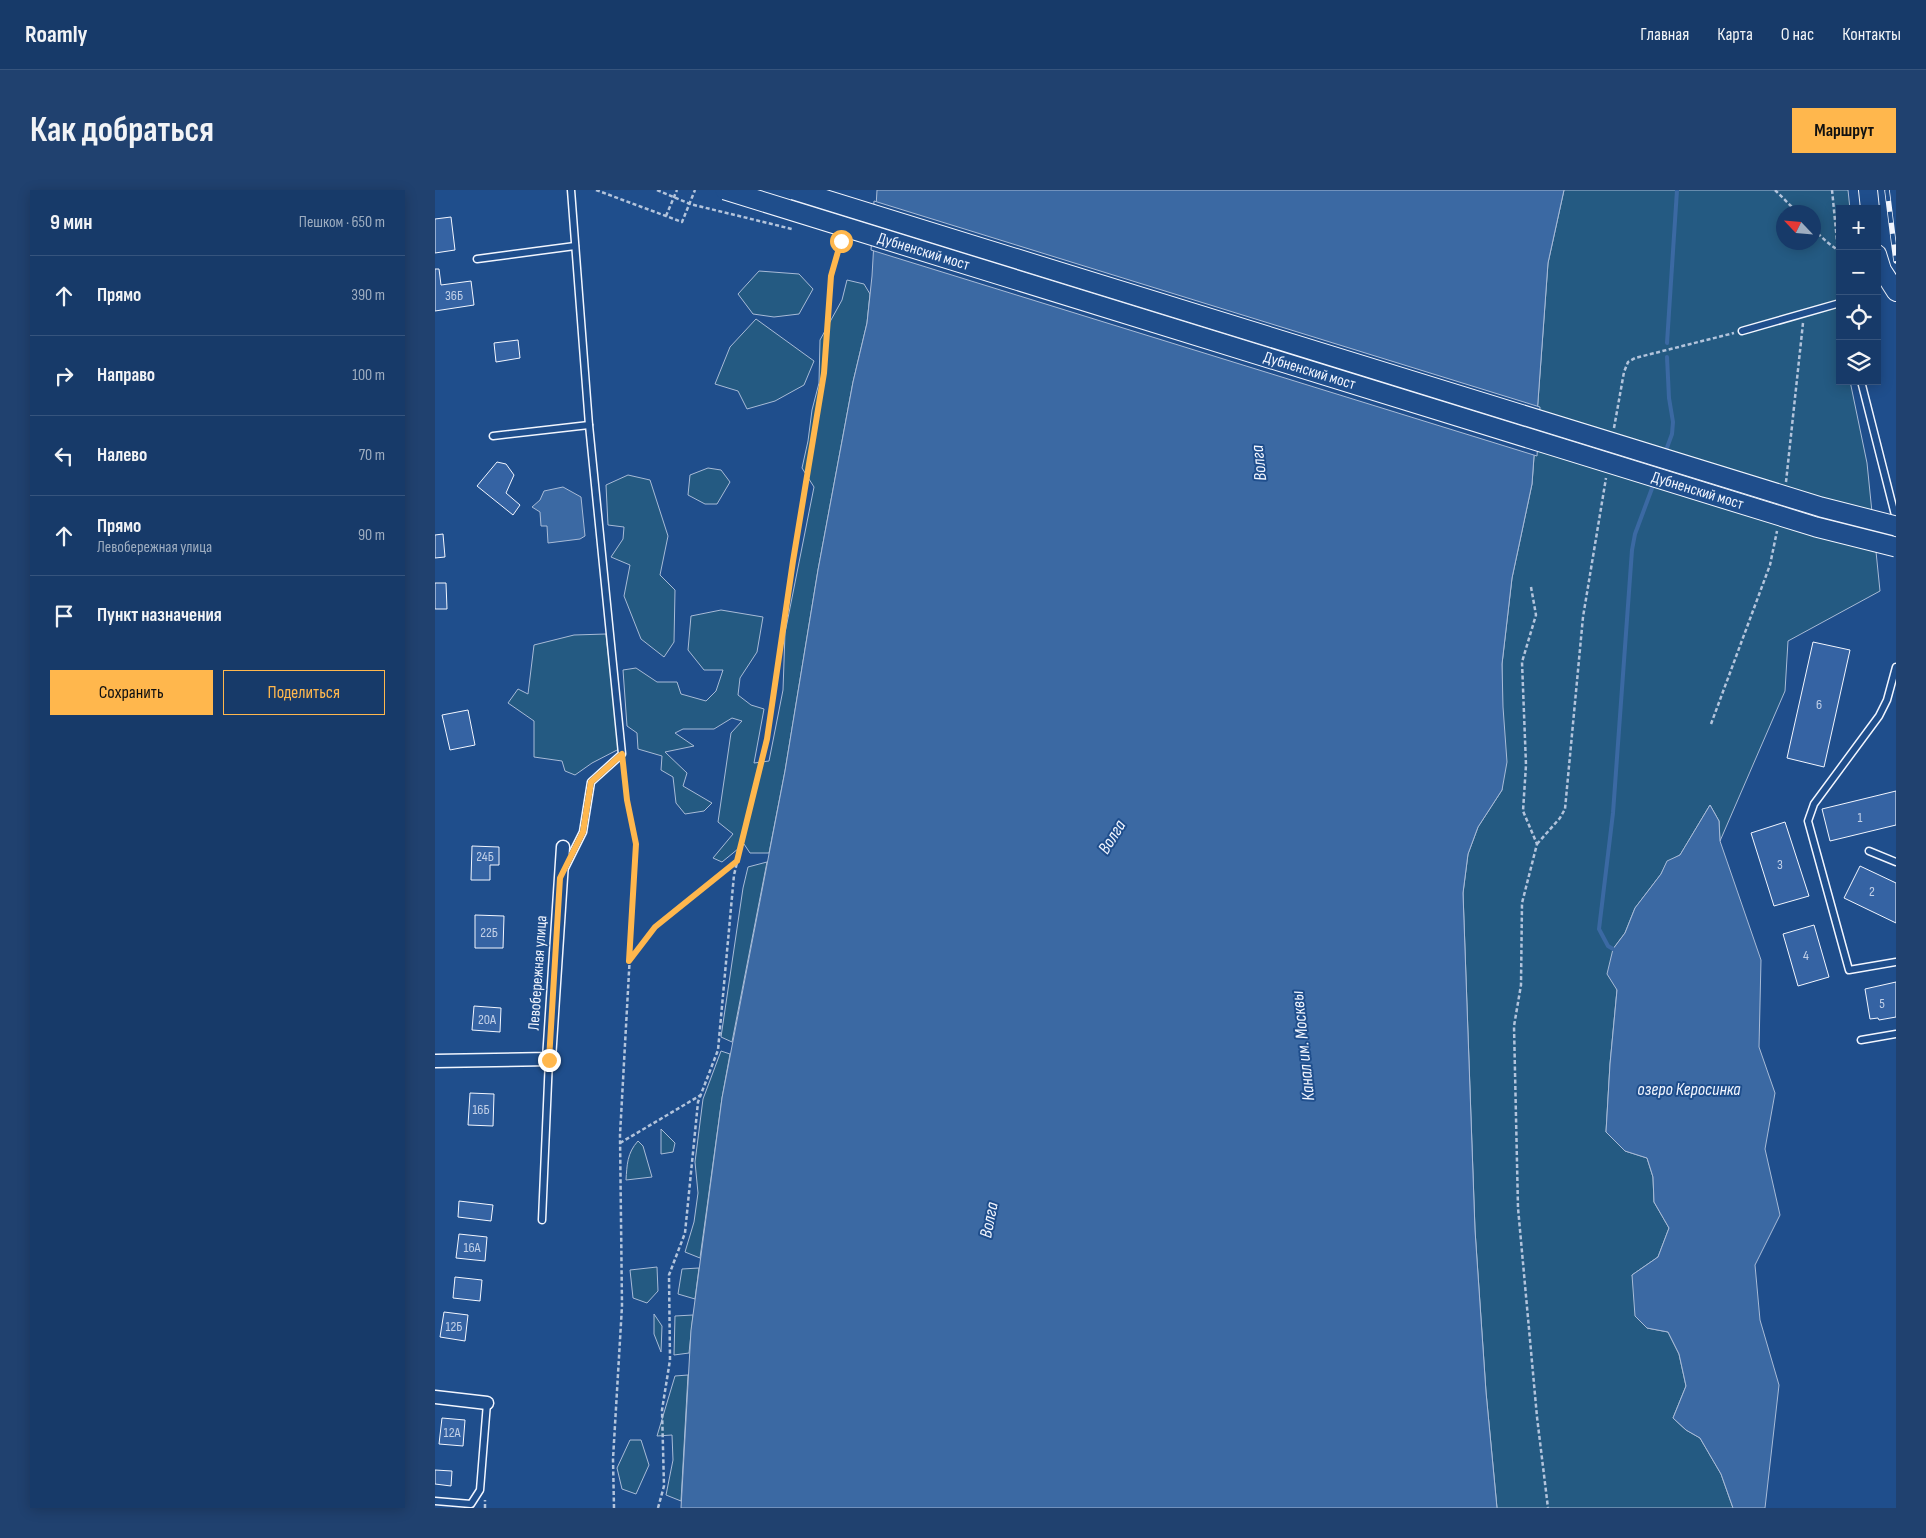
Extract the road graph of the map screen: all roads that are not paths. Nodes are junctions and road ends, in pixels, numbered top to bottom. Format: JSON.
{"nodes":[{"id":1,"x":571,"y":190,"type":"edge"},
{"id":2,"x":725,"y":190,"type":"edge"},
{"id":3,"x":794,"y":190,"type":"edge"},
{"id":4,"x":1868,"y":190,"type":"edge"},
{"id":5,"x":1870,"y":205,"type":"edge"},
{"id":6,"x":575,"y":246,"type":"junction"},
{"id":7,"x":477,"y":259,"type":"dead end"},
{"id":8,"x":1881,"y":267,"type":"edge"},
{"id":9,"x":1896,"y":292,"type":"edge"},
{"id":10,"x":1836,"y":304,"type":"edge"},
{"id":11,"x":1742,"y":331,"type":"road end"},
{"id":12,"x":1862,"y":385,"type":"edge"},
{"id":13,"x":589,"y":425,"type":"junction"},
{"id":14,"x":493,"y":436,"type":"dead end"},
{"id":15,"x":1896,"y":519,"type":"edge"},
{"id":16,"x":1896,"y":526,"type":"edge"},
{"id":17,"x":1896,"y":546,"type":"edge"},
{"id":18,"x":1896,"y":667,"type":"edge"},
{"id":19,"x":563,"y":847,"type":"dead end"},
{"id":20,"x":1869,"y":851,"type":"dead end"},
{"id":21,"x":1896,"y":862,"type":"edge"},
{"id":22,"x":560,"y":878,"type":"junction"},
{"id":23,"x":1896,"y":962,"type":"edge"},
{"id":24,"x":1896,"y":1034,"type":"edge"},
{"id":25,"x":1861,"y":1040,"type":"dead end"},
{"id":26,"x":549,"y":1060,"type":"junction"},
{"id":27,"x":435,"y":1061,"type":"edge"},
{"id":28,"x":542,"y":1220,"type":"dead end"},
{"id":29,"x":435,"y":1397,"type":"edge"},
{"id":30,"x":487,"y":1403,"type":"joint"},
{"id":31,"x":435,"y":1501,"type":"edge"}],
"edges":[{"from":1,"to":6,"type":"lane"},
{"from":2,"to":17,"type":"main road","name":"Дубненский мост","bridge":true},
{"from":3,"to":16,"type":"main road","name":"Дубненский мост","bridge":true},
{"from":4,"to":5,"type":"main road"},
{"from":6,"to":7,"type":"lane"},
{"from":6,"to":13,"type":"lane"},
{"from":8,"to":9,"type":"main road"},
{"from":10,"to":11,"type":"lane"},
{"from":12,"to":15,"type":"lane"},
{"from":13,"to":14,"type":"lane"},
{"from":13,"to":22,"type":"lane"},
{"from":18,"to":23,"type":"lane"},
{"from":19,"to":22,"type":"street","name":"Левобережная улица"},
{"from":20,"to":21,"type":"lane"},
{"from":22,"to":26,"type":"street","name":"Левобережная улица"},
{"from":24,"to":25,"type":"lane"},
{"from":26,"to":27,"type":"street"},
{"from":26,"to":28,"type":"lane","name":"Левобережная улица"},
{"from":29,"to":30,"type":"street"},
{"from":30,"to":31,"type":"lane"}]}
